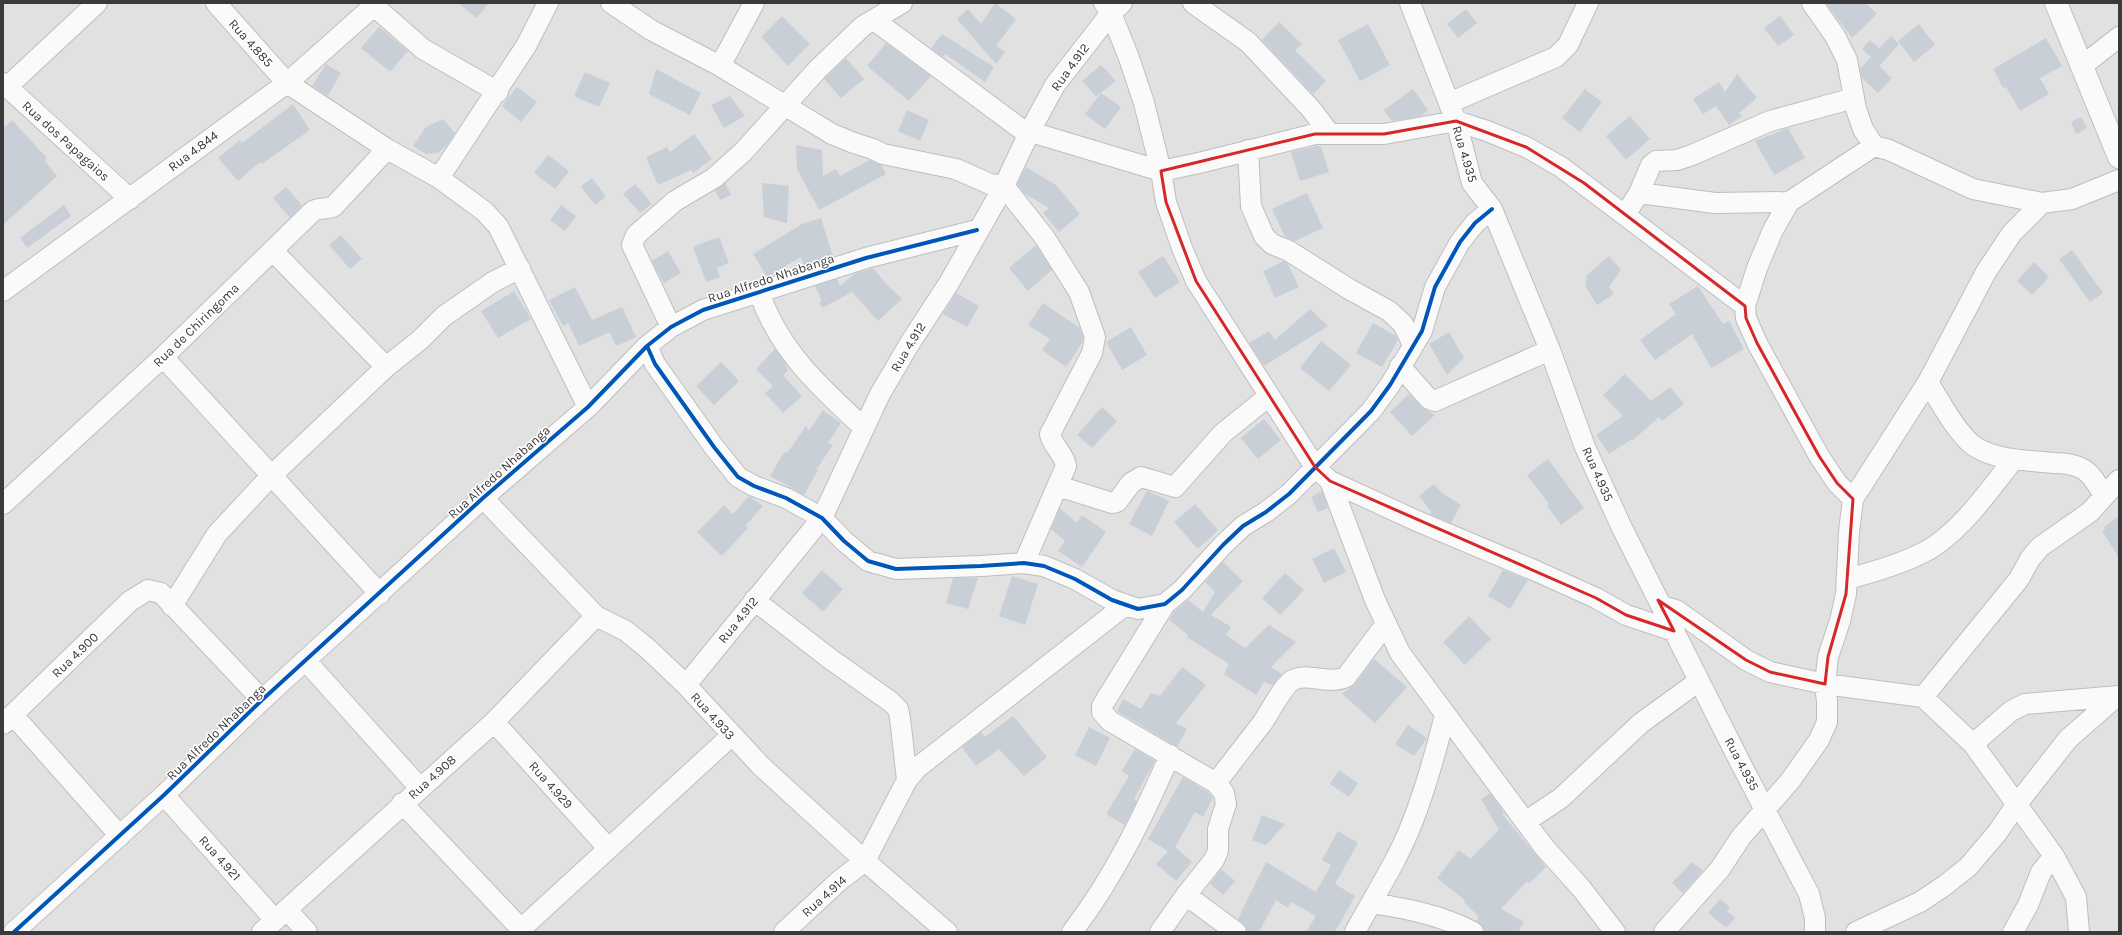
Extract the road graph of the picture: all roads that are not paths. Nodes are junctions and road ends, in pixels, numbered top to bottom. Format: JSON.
{"nodes":[{"id":1,"x":97,"y":3,"type":"edge"},
{"id":2,"x":216,"y":3,"type":"edge"},
{"id":3,"x":548,"y":3,"type":"edge"},
{"id":4,"x":611,"y":3,"type":"edge"},
{"id":5,"x":754,"y":3,"type":"edge"},
{"id":6,"x":902,"y":3,"type":"edge"},
{"id":7,"x":1193,"y":3,"type":"edge"},
{"id":8,"x":1410,"y":3,"type":"edge"},
{"id":9,"x":1588,"y":3,"type":"edge"},
{"id":10,"x":1812,"y":3,"type":"edge"},
{"id":11,"x":2056,"y":3,"type":"edge"},
{"id":12,"x":375,"y":4,"type":"edge"},
{"id":13,"x":1112,"y":6,"type":"edge"},
{"id":14,"x":874,"y":20,"type":"junction"},
{"id":15,"x":2119,"y":37,"type":"edge"},
{"id":16,"x":720,"y":66,"type":"junction"},
{"id":17,"x":2082,"y":66,"type":"junction"},
{"id":18,"x":287,"y":83,"type":"junction"},
{"id":19,"x":5,"y":85,"type":"edge"},
{"id":20,"x":498,"y":92,"type":"junction"},
{"id":21,"x":1854,"y":98,"type":"junction"},
{"id":22,"x":1449,"y":103,"type":"junction"},
{"id":23,"x":784,"y":106,"type":"junction"},
{"id":24,"x":1456,"y":121,"type":"junction"},
{"id":25,"x":1030,"y":131,"type":"junction"},
{"id":26,"x":1330,"y":134,"type":"junction"},
{"id":27,"x":1874,"y":146,"type":"junction"},
{"id":28,"x":387,"y":149,"type":"junction"},
{"id":29,"x":1248,"y":150,"type":"junction"},
{"id":30,"x":2119,"y":157,"type":"edge"},
{"id":31,"x":1161,"y":171,"type":"junction"},
{"id":32,"x":439,"y":178,"type":"junction"},
{"id":33,"x":2119,"y":180,"type":"edge"},
{"id":34,"x":1004,"y":186,"type":"junction"},
{"id":35,"x":1639,"y":193,"type":"junction"},
{"id":36,"x":130,"y":199,"type":"junction"},
{"id":37,"x":1789,"y":202,"type":"junction"},
{"id":38,"x":2042,"y":203,"type":"junction"},
{"id":39,"x":1492,"y":209,"type":"junction"},
{"id":40,"x":1625,"y":215,"type":"junction"},
{"id":41,"x":978,"y":230,"type":"junction"},
{"id":42,"x":273,"y":251,"type":"junction"},
{"id":43,"x":520,"y":268,"type":"junction"},
{"id":44,"x":3,"y":291,"type":"edge"},
{"id":45,"x":760,"y":292,"type":"junction"},
{"id":46,"x":1745,"y":306,"type":"junction"},
{"id":47,"x":671,"y":327,"type":"junction"},
{"id":48,"x":1413,"y":345,"type":"junction"},
{"id":49,"x":647,"y":346,"type":"junction"},
{"id":50,"x":1550,"y":350,"type":"junction"},
{"id":51,"x":163,"y":357,"type":"junction"},
{"id":52,"x":1400,"y":366,"type":"junction"},
{"id":53,"x":386,"y":367,"type":"junction"},
{"id":54,"x":1928,"y":382,"type":"junction"},
{"id":55,"x":1269,"y":396,"type":"junction"},
{"id":56,"x":588,"y":407,"type":"junction"},
{"id":57,"x":864,"y":428,"type":"junction"},
{"id":58,"x":2014,"y":459,"type":"junction"},
{"id":59,"x":1315,"y":467,"type":"junction"},
{"id":60,"x":272,"y":476,"type":"junction"},
{"id":61,"x":2119,"y":480,"type":"edge"},
{"id":62,"x":1330,"y":481,"type":"junction"},
{"id":63,"x":1058,"y":486,"type":"junction"},
{"id":64,"x":2104,"y":496,"type":"junction"},
{"id":65,"x":483,"y":498,"type":"junction"},
{"id":66,"x":1853,"y":499,"type":"junction"},
{"id":67,"x":3,"y":504,"type":"edge"},
{"id":68,"x":822,"y":518,"type":"junction"},
{"id":69,"x":1024,"y":563,"type":"junction"},
{"id":70,"x":1847,"y":579,"type":"junction"},
{"id":71,"x":380,"y":594,"type":"junction"},
{"id":72,"x":754,"y":600,"type":"junction"},
{"id":73,"x":1165,"y":604,"type":"junction"},
{"id":74,"x":172,"y":606,"type":"junction"},
{"id":75,"x":1124,"y":606,"type":"junction"},
{"id":76,"x":1662,"y":606,"type":"junction"},
{"id":77,"x":596,"y":616,"type":"junction"},
{"id":78,"x":1385,"y":624,"type":"junction"},
{"id":79,"x":1674,"y":631,"type":"junction"},
{"id":80,"x":306,"y":661,"type":"junction"},
{"id":81,"x":1699,"y":681,"type":"junction"},
{"id":82,"x":1825,"y":684,"type":"junction"},
{"id":83,"x":686,"y":685,"type":"junction"},
{"id":84,"x":2118,"y":696,"type":"edge"},
{"id":85,"x":1923,"y":697,"type":"junction"},
{"id":86,"x":262,"y":700,"type":"junction"},
{"id":87,"x":1445,"y":715,"type":"junction"},
{"id":88,"x":8,"y":720,"type":"edge"},
{"id":89,"x":494,"y":722,"type":"junction"},
{"id":90,"x":731,"y":736,"type":"junction"},
{"id":91,"x":1973,"y":744,"type":"junction"},
{"id":92,"x":1170,"y":756,"type":"junction"},
{"id":93,"x":907,"y":780,"type":"junction"},
{"id":94,"x":1216,"y":783,"type":"junction"},
{"id":95,"x":420,"y":788,"type":"junction"},
{"id":96,"x":164,"y":795,"type":"junction"},
{"id":97,"x":402,"y":803,"type":"junction"},
{"id":98,"x":2017,"y":804,"type":"junction"},
{"id":99,"x":1765,"y":809,"type":"junction"},
{"id":100,"x":1526,"y":822,"type":"junction"},
{"id":101,"x":120,"y":836,"type":"junction"},
{"id":102,"x":608,"y":848,"type":"junction"},
{"id":103,"x":2054,"y":856,"type":"junction"},
{"id":104,"x":865,"y":861,"type":"junction"},
{"id":105,"x":1186,"y":894,"type":"junction"},
{"id":106,"x":1372,"y":903,"type":"junction"},
{"id":107,"x":274,"y":921,"type":"edge"},
{"id":108,"x":523,"y":931,"type":"edge"},
{"id":109,"x":14,"y":932,"type":"edge"},
{"id":110,"x":307,"y":932,"type":"edge"},
{"id":111,"x":784,"y":932,"type":"edge"},
{"id":112,"x":947,"y":932,"type":"edge"},
{"id":113,"x":1072,"y":932,"type":"edge"},
{"id":114,"x":1160,"y":932,"type":"edge"},
{"id":115,"x":1236,"y":932,"type":"edge"},
{"id":116,"x":1355,"y":932,"type":"edge"},
{"id":117,"x":1474,"y":932,"type":"edge"},
{"id":118,"x":1615,"y":932,"type":"edge"},
{"id":119,"x":1664,"y":932,"type":"edge"},
{"id":120,"x":1815,"y":932,"type":"edge"},
{"id":121,"x":1856,"y":932,"type":"edge"},
{"id":122,"x":2014,"y":932,"type":"edge"},
{"id":123,"x":2079,"y":932,"type":"edge"}],
"edges":[{"from":1,"to":19,"type":"street"},
{"from":2,"to":18,"type":"street","name":"Rua 4.885"},
{"from":3,"to":20,"type":"street"},
{"from":4,"to":16,"type":"street"},
{"from":5,"to":16,"type":"street"},
{"from":6,"to":14,"type":"street"},
{"from":7,"to":26,"type":"street"},
{"from":8,"to":22,"type":"street","name":"Rua 4.935"},
{"from":9,"to":22,"type":"street"},
{"from":10,"to":21,"type":"street"},
{"from":11,"to":17,"type":"main road"},
{"from":12,"to":18,"type":"street","name":"Rua 4.844"},
{"from":12,"to":20,"type":"street"},
{"from":13,"to":25,"type":"street","name":"Rua 4.912"},
{"from":13,"to":31,"type":"street"},
{"from":14,"to":23,"type":"street"},
{"from":14,"to":25,"type":"street"},
{"from":15,"to":17,"type":"street"},
{"from":16,"to":23,"type":"street"},
{"from":17,"to":30,"type":"main road"},
{"from":18,"to":28,"type":"street","name":"Rua 4.885"},
{"from":18,"to":36,"type":"street","name":"Rua 4.844"},
{"from":19,"to":36,"type":"street","name":"Rua dos Papagaios"},
{"from":20,"to":32,"type":"street"},
{"from":21,"to":27,"type":"street"},
{"from":21,"to":35,"type":"street"},
{"from":22,"to":24,"type":"street","name":"Rua 4.935"},
{"from":23,"to":34,"type":"street"},
{"from":23,"to":47,"type":"street"},
{"from":24,"to":26,"type":"street"},
{"from":24,"to":39,"type":"street","name":"Rua 4.935"},
{"from":24,"to":40,"type":"street"},
{"from":25,"to":31,"type":"street"},
{"from":25,"to":34,"type":"street","name":"Rua 4.912"},
{"from":26,"to":29,"type":"street"},
{"from":27,"to":37,"type":"street"},
{"from":27,"to":38,"type":"street"},
{"from":28,"to":32,"type":"street","name":"Rua 4.885"},
{"from":28,"to":42,"type":"street","name":"Rua de Chiringoma"},
{"from":29,"to":31,"type":"street"},
{"from":29,"to":48,"type":"street"},
{"from":31,"to":55,"type":"street"},
{"from":32,"to":43,"type":"street","name":"Rua 4.885"},
{"from":33,"to":38,"type":"street"},
{"from":34,"to":41,"type":"street","name":"Rua 4.912"},
{"from":34,"to":63,"type":"street"},
{"from":35,"to":37,"type":"street"},
{"from":35,"to":40,"type":"street"},
{"from":36,"to":44,"type":"street","name":"Rua 4.844"},
{"from":37,"to":46,"type":"street"},
{"from":38,"to":54,"type":"street"},
{"from":39,"to":48,"type":"street"},
{"from":39,"to":50,"type":"street","name":"Rua 4.935"},
{"from":40,"to":46,"type":"street"},
{"from":41,"to":45,"type":"street","name":"Rua Alfredo Nhabanga"},
{"from":41,"to":57,"type":"street","name":"Rua 4.912"},
{"from":42,"to":51,"type":"street","name":"Rua de Chiringoma"},
{"from":42,"to":53,"type":"street"},
{"from":43,"to":53,"type":"street"},
{"from":43,"to":56,"type":"street","name":"Rua 4.885"},
{"from":45,"to":47,"type":"street","name":"Rua Alfredo Nhabanga"},
{"from":45,"to":57,"type":"street"},
{"from":46,"to":66,"type":"street"},
{"from":47,"to":49,"type":"street","name":"Rua Alfredo Nhabanga"},
{"from":48,"to":52,"type":"street"},
{"from":49,"to":56,"type":"street","name":"Rua Alfredo Nhabanga"},
{"from":49,"to":68,"type":"street"},
{"from":50,"to":52,"type":"street"},
{"from":50,"to":76,"type":"street","name":"Rua 4.935"},
{"from":51,"to":60,"type":"street"},
{"from":51,"to":67,"type":"street","name":"Rua de Chiringoma"},
{"from":52,"to":59,"type":"street"},
{"from":53,"to":60,"type":"street"},
{"from":54,"to":58,"type":"street"},
{"from":54,"to":66,"type":"street"},
{"from":55,"to":59,"type":"street"},
{"from":55,"to":63,"type":"street"},
{"from":56,"to":65,"type":"street","name":"Rua Alfredo Nhabanga"},
{"from":57,"to":68,"type":"street","name":"Rua 4.912"},
{"from":58,"to":64,"type":"street"},
{"from":58,"to":70,"type":"street"},
{"from":59,"to":62,"type":"street"},
{"from":59,"to":73,"type":"street"},
{"from":60,"to":71,"type":"street"},
{"from":60,"to":74,"type":"street"},
{"from":61,"to":64,"type":"street"},
{"from":62,"to":78,"type":"street"},
{"from":62,"to":79,"type":"street"},
{"from":63,"to":69,"type":"street"},
{"from":64,"to":85,"type":"street"},
{"from":65,"to":71,"type":"street","name":"Rua Alfredo Nhabanga"},
{"from":65,"to":77,"type":"street","name":"Rua 4.933"},
{"from":66,"to":70,"type":"street"},
{"from":68,"to":69,"type":"street"},
{"from":68,"to":72,"type":"street","name":"Rua 4.912"},
{"from":69,"to":75,"type":"street"},
{"from":70,"to":82,"type":"street"},
{"from":71,"to":80,"type":"street","name":"Rua Alfredo Nhabanga"},
{"from":72,"to":83,"type":"street","name":"Rua 4.912"},
{"from":72,"to":93,"type":"street"},
{"from":73,"to":75,"type":"street"},
{"from":73,"to":92,"type":"street"},
{"from":74,"to":86,"type":"street"},
{"from":74,"to":88,"type":"street","name":"Rua 4.900"},
{"from":75,"to":93,"type":"street"},
{"from":76,"to":79,"type":"street","name":"Rua 4.935"},
{"from":76,"to":82,"type":"street"},
{"from":77,"to":83,"type":"street","name":"Rua 4.933"},
{"from":77,"to":89,"type":"street","name":"Rua 4.908"},
{"from":78,"to":87,"type":"street"},
{"from":78,"to":94,"type":"street"},
{"from":79,"to":81,"type":"street","name":"Rua 4.935"},
{"from":80,"to":86,"type":"street","name":"Rua Alfredo Nhabanga"},
{"from":80,"to":95,"type":"street"},
{"from":81,"to":99,"type":"street","name":"Rua 4.935"},
{"from":81,"to":100,"type":"street"},
{"from":82,"to":85,"type":"street"},
{"from":82,"to":99,"type":"street"},
{"from":83,"to":90,"type":"street","name":"Rua 4.933"},
{"from":84,"to":91,"type":"street"},
{"from":84,"to":98,"type":"street"},
{"from":85,"to":91,"type":"street"},
{"from":86,"to":96,"type":"street","name":"Rua Alfredo Nhabanga"},
{"from":87,"to":100,"type":"street"},
{"from":87,"to":106,"type":"street"},
{"from":88,"to":101,"type":"street"},
{"from":89,"to":95,"type":"street","name":"Rua 4.908"},
{"from":89,"to":102,"type":"street","name":"Rua 4.929"},
{"from":90,"to":102,"type":"street"},
{"from":90,"to":104,"type":"street","name":"Rua 4.933"},
{"from":91,"to":98,"type":"street"},
{"from":92,"to":94,"type":"street"},
{"from":92,"to":113,"type":"street"},
{"from":93,"to":104,"type":"street"},
{"from":94,"to":105,"type":"street"},
{"from":95,"to":97,"type":"street","name":"Rua 4.908"},
{"from":96,"to":101,"type":"street","name":"Rua Alfredo Nhabanga"},
{"from":96,"to":107,"type":"street","name":"Rua 4.921"},
{"from":97,"to":107,"type":"street","name":"Rua 4.908"},
{"from":97,"to":108,"type":"street"},
{"from":98,"to":103,"type":"street"},
{"from":98,"to":121,"type":"street"},
{"from":99,"to":119,"type":"street"},
{"from":99,"to":120,"type":"street","name":"Rua 4.935"},
{"from":100,"to":118,"type":"street"},
{"from":101,"to":109,"type":"street","name":"Rua Alfredo Nhabanga"},
{"from":102,"to":108,"type":"street"},
{"from":103,"to":122,"type":"street"},
{"from":103,"to":123,"type":"street"},
{"from":104,"to":111,"type":"street","name":"Rua 4.914"},
{"from":104,"to":112,"type":"street","name":"Rua 4.933"},
{"from":105,"to":114,"type":"street"},
{"from":105,"to":115,"type":"street"},
{"from":106,"to":116,"type":"street"},
{"from":106,"to":117,"type":"street"},
{"from":107,"to":110,"type":"street","name":"Rua 4.921"}]}
